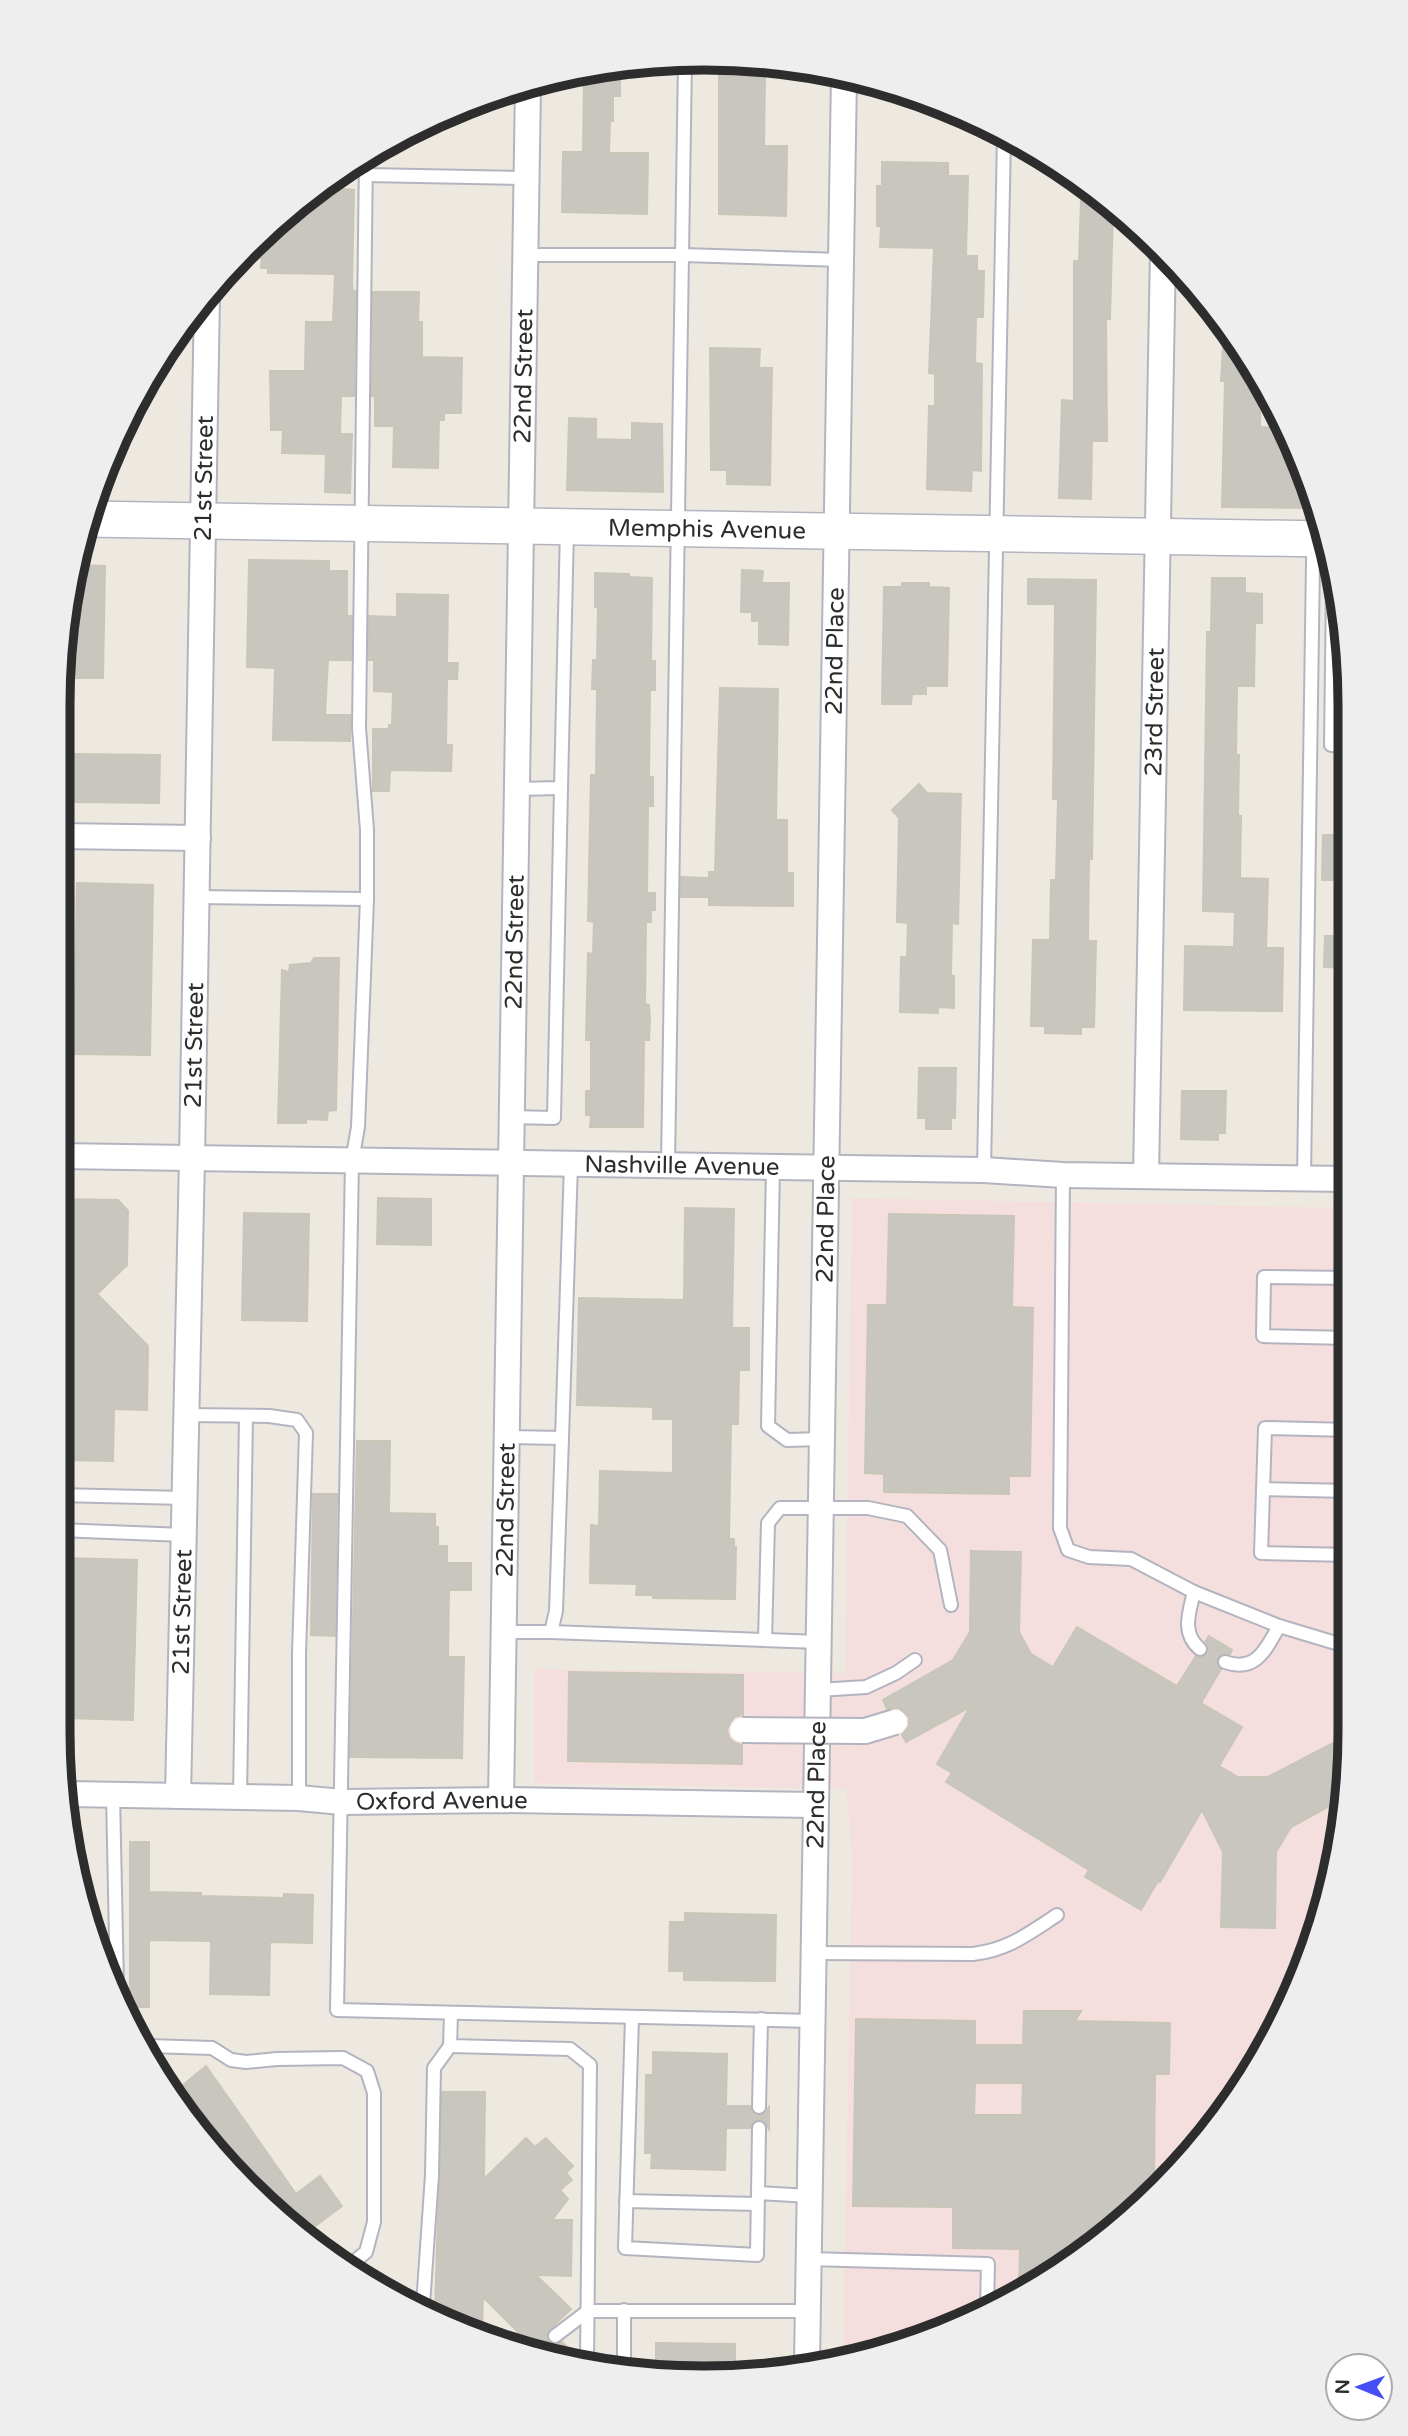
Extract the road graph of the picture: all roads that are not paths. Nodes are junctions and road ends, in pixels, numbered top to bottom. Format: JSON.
{"nodes":[{"id":1,"x":685,"y":70,"type":"edge"},
{"id":2,"x":844,"y":86,"type":"edge"},
{"id":3,"x":528,"y":96,"type":"edge"},
{"id":4,"x":1004,"y":146,"type":"edge"},
{"id":5,"x":366,"y":168,"type":"edge"},
{"id":6,"x":366,"y":175,"type":"junction"},
{"id":7,"x":527,"y":178,"type":"junction"},
{"id":8,"x":525,"y":255,"type":"junction"},
{"id":9,"x":682,"y":255,"type":"junction"},
{"id":10,"x":841,"y":260,"type":"junction"},
{"id":11,"x":1163,"y":267,"type":"edge"},
{"id":12,"x":207,"y":311,"type":"edge"},
{"id":13,"x":98,"y":519,"type":"edge"},
{"id":14,"x":203,"y":521,"type":"junction"},
{"id":15,"x":360,"y":523,"type":"junction"},
{"id":16,"x":521,"y":525,"type":"junction"},
{"id":17,"x":567,"y":526,"type":"junction"},
{"id":18,"x":678,"y":528,"type":"junction"},
{"id":19,"x":837,"y":531,"type":"junction"},
{"id":20,"x":997,"y":534,"type":"junction"},
{"id":21,"x":1157,"y":537,"type":"junction"},
{"id":22,"x":1316,"y":539,"type":"edge"},
{"id":23,"x":1319,"y":551,"type":"edge"},
{"id":24,"x":1333,"y":619,"type":"edge"},
{"id":25,"x":1332,"y":676,"type":"junction"},
{"id":26,"x":1337,"y":676,"type":"edge"},
{"id":27,"x":1338,"y":745,"type":"edge"},
{"id":28,"x":561,"y":788,"type":"junction"},
{"id":29,"x":516,"y":789,"type":"junction"},
{"id":30,"x":70,"y":836,"type":"edge"},
{"id":31,"x":198,"y":838,"type":"junction"},
{"id":32,"x":197,"y":897,"type":"junction"},
{"id":33,"x":367,"y":899,"type":"junction"},
{"id":34,"x":511,"y":1117,"type":"junction"},
{"id":35,"x":70,"y":1156,"type":"edge"},
{"id":36,"x":192,"y":1158,"type":"junction"},
{"id":37,"x":352,"y":1161,"type":"junction"},
{"id":38,"x":510,"y":1163,"type":"junction"},
{"id":39,"x":570,"y":1164,"type":"junction"},
{"id":40,"x":668,"y":1165,"type":"junction"},
{"id":41,"x":773,"y":1167,"type":"junction"},
{"id":42,"x":827,"y":1168,"type":"junction"},
{"id":43,"x":984,"y":1170,"type":"junction"},
{"id":44,"x":1063,"y":1175,"type":"junction"},
{"id":45,"x":1146,"y":1176,"type":"junction"},
{"id":46,"x":1304,"y":1179,"type":"junction"},
{"id":47,"x":1338,"y":1180,"type":"edge"},
{"id":48,"x":1338,"y":1278,"type":"edge"},
{"id":49,"x":1338,"y":1338,"type":"edge"},
{"id":50,"x":187,"y":1415,"type":"junction"},
{"id":51,"x":246,"y":1416,"type":"junction"},
{"id":52,"x":1338,"y":1430,"type":"edge"},
{"id":53,"x":506,"y":1437,"type":"junction"},
{"id":54,"x":562,"y":1438,"type":"junction"},
{"id":55,"x":822,"y":1439,"type":"junction"},
{"id":56,"x":1263,"y":1489,"type":"junction"},
{"id":57,"x":1338,"y":1491,"type":"edge"},
{"id":58,"x":70,"y":1495,"type":"edge"},
{"id":59,"x":185,"y":1498,"type":"junction"},
{"id":60,"x":821,"y":1509,"type":"junction"},
{"id":61,"x":70,"y":1530,"type":"edge"},
{"id":62,"x":184,"y":1535,"type":"junction"},
{"id":63,"x":1338,"y":1555,"type":"edge"},
{"id":64,"x":1194,"y":1592,"type":"junction"},
{"id":65,"x":951,"y":1605,"type":"dead end"},
{"id":66,"x":1279,"y":1626,"type":"junction"},
{"id":67,"x":504,"y":1632,"type":"junction"},
{"id":68,"x":551,"y":1632,"type":"junction"},
{"id":69,"x":765,"y":1640,"type":"junction"},
{"id":70,"x":819,"y":1642,"type":"junction"},
{"id":71,"x":1338,"y":1644,"type":"edge"},
{"id":72,"x":1200,"y":1649,"type":"dead end"},
{"id":73,"x":915,"y":1660,"type":"dead end"},
{"id":74,"x":1225,"y":1662,"type":"dead end"},
{"id":75,"x":818,"y":1690,"type":"junction"},
{"id":76,"x":895,"y":1722,"type":"dead end"},
{"id":77,"x":742,"y":1730,"type":"dead end"},
{"id":78,"x":73,"y":1794,"type":"edge"},
{"id":79,"x":114,"y":1795,"type":"junction"},
{"id":80,"x":178,"y":1796,"type":"junction"},
{"id":81,"x":240,"y":1797,"type":"junction"},
{"id":82,"x":299,"y":1798,"type":"junction"},
{"id":83,"x":501,"y":1800,"type":"junction"},
{"id":84,"x":342,"y":1802,"type":"junction"},
{"id":85,"x":816,"y":1805,"type":"junction"},
{"id":86,"x":1057,"y":1915,"type":"dead end"},
{"id":87,"x":814,"y":1953,"type":"junction"},
{"id":88,"x":117,"y":1972,"type":"edge"},
{"id":89,"x":451,"y":2013,"type":"junction"},
{"id":90,"x":632,"y":2017,"type":"junction"},
{"id":91,"x":761,"y":2019,"type":"junction"},
{"id":92,"x":813,"y":2021,"type":"junction"},
{"id":93,"x":153,"y":2046,"type":"edge"},
{"id":94,"x":450,"y":2046,"type":"junction"},
{"id":95,"x":759,"y":2106,"type":"dead end"},
{"id":96,"x":759,"y":2128,"type":"dead end"},
{"id":97,"x":810,"y":2196,"type":"junction"},
{"id":98,"x":757,"y":2199,"type":"junction"},
{"id":99,"x":626,"y":2201,"type":"junction"},
{"id":100,"x":809,"y":2259,"type":"junction"},
{"id":101,"x":355,"y":2261,"type":"edge"},
{"id":102,"x":987,"y":2299,"type":"edge"},
{"id":103,"x":423,"y":2301,"type":"edge"},
{"id":104,"x":624,"y":2310,"type":"junction"},
{"id":105,"x":588,"y":2311,"type":"junction"},
{"id":106,"x":808,"y":2311,"type":"junction"},
{"id":107,"x":555,"y":2336,"type":"dead end"},
{"id":108,"x":587,"y":2355,"type":"edge"},
{"id":109,"x":807,"y":2358,"type":"edge"},
{"id":110,"x":624,"y":2361,"type":"edge"}],
"edges":[{"from":1,"to":9,"type":"lane"},
{"from":2,"to":10,"type":"street","name":"22nd Place"},
{"from":3,"to":7,"type":"street","name":"22nd Street"},
{"from":4,"to":20,"type":"lane"},
{"from":5,"to":6,"type":"lane"},
{"from":6,"to":7,"type":"lane"},
{"from":6,"to":15,"type":"lane"},
{"from":7,"to":8,"type":"street","name":"22nd Street"},
{"from":8,"to":9,"type":"lane"},
{"from":8,"to":16,"type":"street","name":"22nd Street"},
{"from":9,"to":10,"type":"lane"},
{"from":9,"to":18,"type":"lane"},
{"from":10,"to":19,"type":"street","name":"22nd Place"},
{"from":11,"to":21,"type":"street","name":"23rd Street"},
{"from":12,"to":14,"type":"street","name":"21st Street"},
{"from":13,"to":14,"type":"street","name":"Memphis Avenue"},
{"from":14,"to":15,"type":"street","name":"Memphis Avenue"},
{"from":14,"to":31,"type":"street","name":"21st Street"},
{"from":15,"to":16,"type":"street","name":"Memphis Avenue"},
{"from":15,"to":33,"type":"lane"},
{"from":16,"to":17,"type":"street","name":"Memphis Avenue"},
{"from":16,"to":29,"type":"street","name":"22nd Street"},
{"from":17,"to":18,"type":"street","name":"Memphis Avenue"},
{"from":17,"to":28,"type":"lane"},
{"from":18,"to":19,"type":"street","name":"Memphis Avenue"},
{"from":18,"to":40,"type":"lane"},
{"from":19,"to":20,"type":"street","name":"Memphis Avenue"},
{"from":19,"to":42,"type":"street","name":"22nd Place"},
{"from":20,"to":21,"type":"street","name":"Memphis Avenue"},
{"from":20,"to":43,"type":"lane"},
{"from":21,"to":22,"type":"street","name":"Memphis Avenue"},
{"from":21,"to":45,"type":"street","name":"23rd Street"},
{"from":23,"to":46,"type":"lane"},
{"from":24,"to":25,"type":"lane"},
{"from":25,"to":26,"type":"lane"},
{"from":25,"to":27,"type":"lane"},
{"from":28,"to":29,"type":"lane"},
{"from":28,"to":34,"type":"lane"},
{"from":29,"to":34,"type":"street","name":"22nd Street"},
{"from":30,"to":31,"type":"street"},
{"from":31,"to":32,"type":"street","name":"21st Street"},
{"from":32,"to":33,"type":"lane"},
{"from":32,"to":36,"type":"street","name":"21st Street"},
{"from":33,"to":37,"type":"lane"},
{"from":34,"to":38,"type":"street","name":"22nd Street"},
{"from":35,"to":36,"type":"street","name":"Nashville Avenue"},
{"from":36,"to":37,"type":"street","name":"Nashville Avenue"},
{"from":36,"to":50,"type":"street","name":"21st Street"},
{"from":37,"to":38,"type":"street","name":"Nashville Avenue"},
{"from":37,"to":84,"type":"lane"},
{"from":38,"to":39,"type":"street","name":"Nashville Avenue"},
{"from":38,"to":53,"type":"street","name":"22nd Street"},
{"from":39,"to":40,"type":"street","name":"Nashville Avenue"},
{"from":39,"to":54,"type":"lane"},
{"from":40,"to":41,"type":"street","name":"Nashville Avenue"},
{"from":41,"to":42,"type":"street","name":"Nashville Avenue"},
{"from":41,"to":55,"type":"lane"},
{"from":42,"to":43,"type":"street","name":"Nashville Avenue"},
{"from":42,"to":55,"type":"street","name":"22nd Place"},
{"from":43,"to":44,"type":"street","name":"Nashville Avenue"},
{"from":44,"to":45,"type":"street","name":"Nashville Avenue"},
{"from":44,"to":64,"type":"lane"},
{"from":45,"to":46,"type":"street","name":"Nashville Avenue"},
{"from":46,"to":47,"type":"street","name":"Nashville Avenue"},
{"from":48,"to":49,"type":"lane"},
{"from":50,"to":51,"type":"lane"},
{"from":50,"to":59,"type":"street","name":"21st Street"},
{"from":51,"to":81,"type":"lane"},
{"from":51,"to":82,"type":"lane"},
{"from":52,"to":56,"type":"lane"},
{"from":53,"to":54,"type":"lane"},
{"from":53,"to":67,"type":"street","name":"22nd Street"},
{"from":54,"to":68,"type":"lane"},
{"from":55,"to":60,"type":"street","name":"22nd Place"},
{"from":56,"to":57,"type":"lane"},
{"from":56,"to":63,"type":"lane"},
{"from":58,"to":59,"type":"lane"},
{"from":59,"to":62,"type":"street","name":"21st Street"},
{"from":60,"to":65,"type":"lane"},
{"from":60,"to":69,"type":"lane"},
{"from":60,"to":70,"type":"street","name":"22nd Place"},
{"from":61,"to":62,"type":"lane"},
{"from":62,"to":80,"type":"street","name":"21st Street"},
{"from":64,"to":66,"type":"lane"},
{"from":64,"to":72,"type":"lane"},
{"from":66,"to":71,"type":"lane"},
{"from":66,"to":74,"type":"lane"},
{"from":67,"to":68,"type":"lane"},
{"from":67,"to":83,"type":"street","name":"22nd Street"},
{"from":68,"to":69,"type":"lane"},
{"from":69,"to":70,"type":"lane"},
{"from":70,"to":75,"type":"street","name":"22nd Place"},
{"from":73,"to":75,"type":"lane"},
{"from":75,"to":85,"type":"street","name":"22nd Place"},
{"from":76,"to":77,"type":"street","bridge":true},
{"from":78,"to":79,"type":"street","name":"Oxford Avenue"},
{"from":79,"to":80,"type":"street","name":"Oxford Avenue"},
{"from":79,"to":88,"type":"lane"},
{"from":80,"to":81,"type":"street","name":"Oxford Avenue"},
{"from":81,"to":82,"type":"street","name":"Oxford Avenue"},
{"from":82,"to":84,"type":"street","name":"Oxford Avenue"},
{"from":83,"to":84,"type":"street","name":"Oxford Avenue"},
{"from":83,"to":85,"type":"street","name":"Oxford Avenue"},
{"from":84,"to":89,"type":"lane"},
{"from":85,"to":87,"type":"street","name":"22nd Place"},
{"from":86,"to":87,"type":"lane"},
{"from":87,"to":92,"type":"street","name":"22nd Place"},
{"from":89,"to":90,"type":"lane"},
{"from":89,"to":94,"type":"lane"},
{"from":90,"to":91,"type":"lane"},
{"from":90,"to":99,"type":"lane"},
{"from":91,"to":92,"type":"lane"},
{"from":91,"to":95,"type":"lane"},
{"from":92,"to":97,"type":"street","name":"22nd Place"},
{"from":93,"to":101,"type":"lane"},
{"from":94,"to":103,"type":"lane"},
{"from":94,"to":105,"type":"lane"},
{"from":96,"to":98,"type":"lane"},
{"from":97,"to":98,"type":"lane"},
{"from":97,"to":100,"type":"street","name":"22nd Place"},
{"from":98,"to":99,"type":"lane"},
{"from":98,"to":99,"type":"lane"},
{"from":100,"to":102,"type":"lane"},
{"from":100,"to":106,"type":"street","name":"22nd Place"},
{"from":104,"to":105,"type":"lane"},
{"from":104,"to":106,"type":"lane"},
{"from":104,"to":110,"type":"lane"},
{"from":105,"to":107,"type":"lane"},
{"from":105,"to":108,"type":"lane"},
{"from":106,"to":109,"type":"street","name":"22nd Place"}]}
